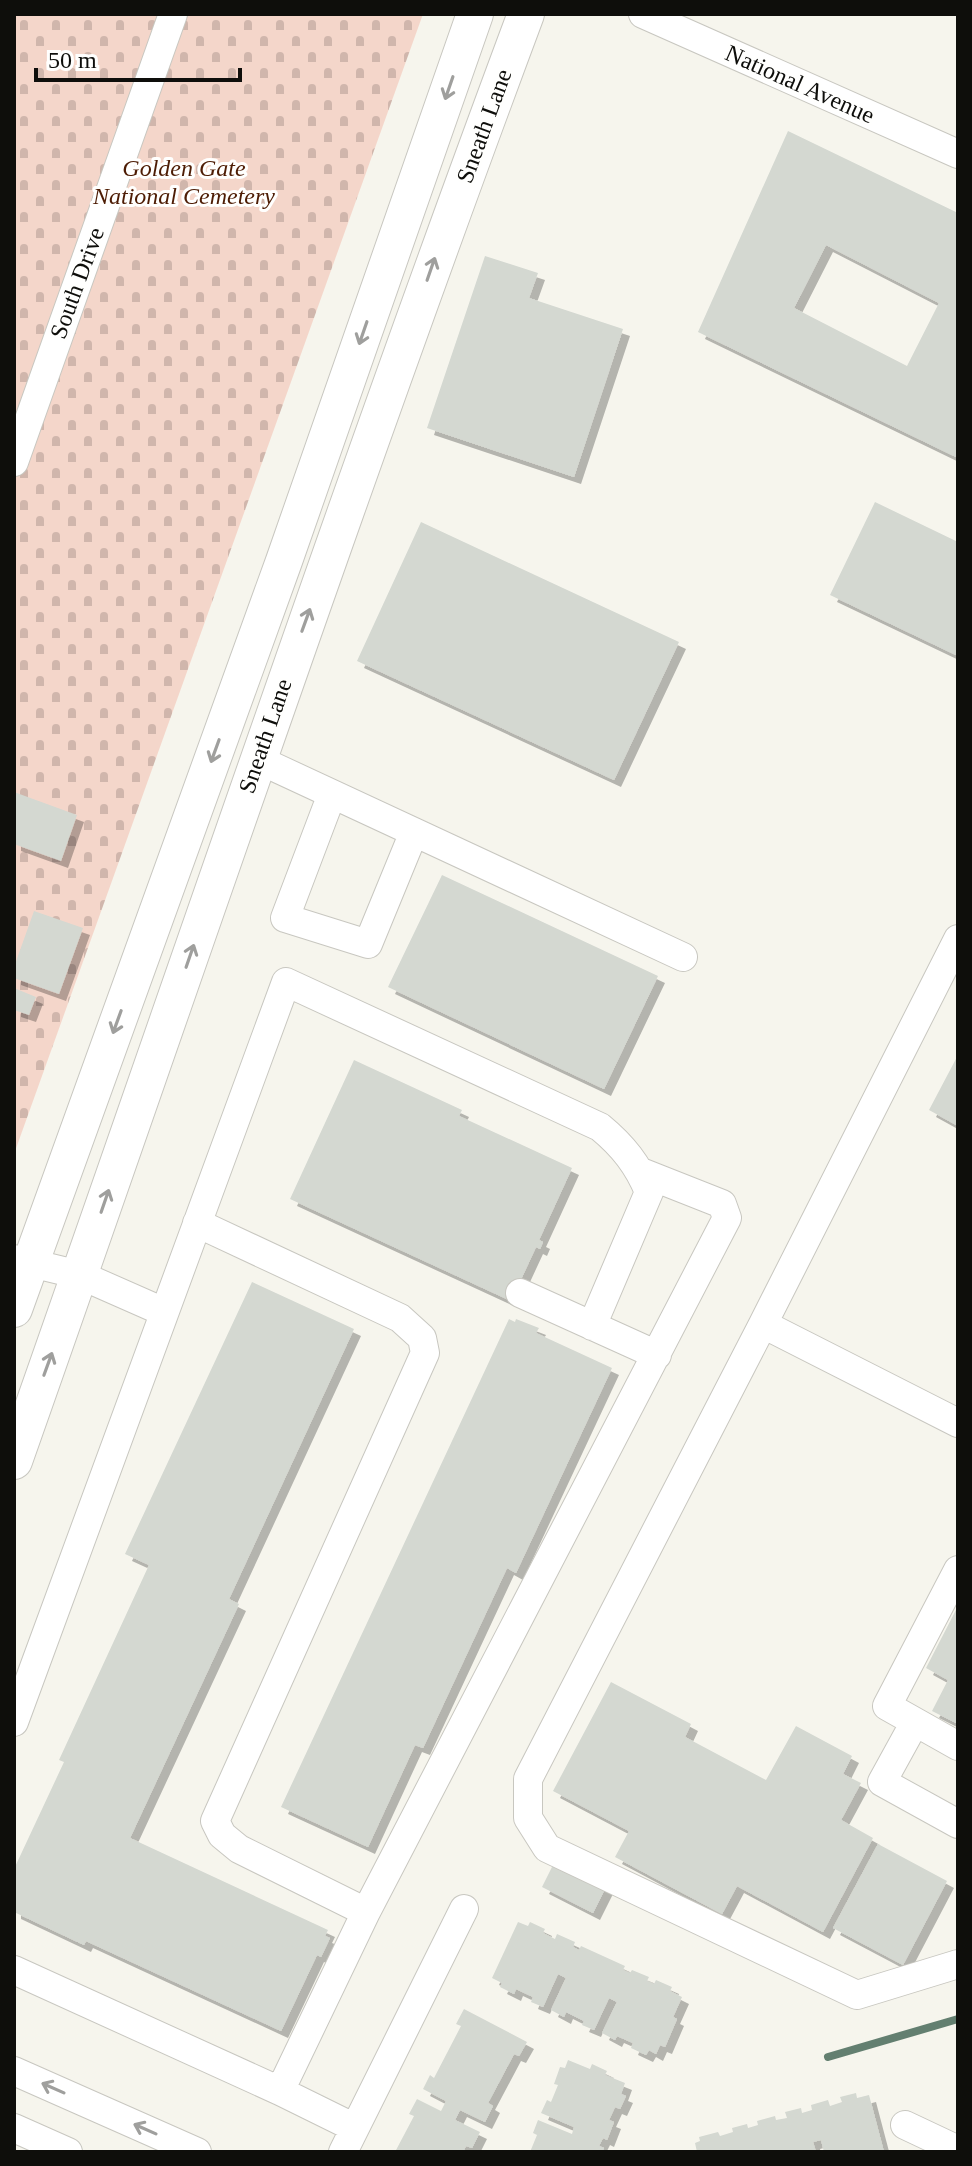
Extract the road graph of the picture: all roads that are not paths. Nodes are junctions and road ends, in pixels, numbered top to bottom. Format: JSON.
{"nodes":[{"id":1,"x":173,"y":14,"type":"edge"},
{"id":2,"x":475,"y":14,"type":"edge"},
{"id":3,"x":526,"y":14,"type":"edge"},
{"id":4,"x":643,"y":14,"type":"edge"},
{"id":5,"x":958,"y":154,"type":"edge"},
{"id":6,"x":14,"y":462,"type":"edge"},
{"id":7,"x":257,"y":759,"type":"junction"},
{"id":8,"x":332,"y":794,"type":"junction"},
{"id":9,"x":414,"y":832,"type":"junction"},
{"id":10,"x":958,"y":939,"type":"edge"},
{"id":11,"x":683,"y":957,"type":"dead end"},
{"id":12,"x":641,"y":1172,"type":"junction"},
{"id":13,"x":197,"y":1223,"type":"junction"},
{"id":14,"x":22,"y":1262,"type":"edge"},
{"id":15,"x":80,"y":1275,"type":"junction"},
{"id":16,"x":520,"y":1293,"type":"dead end"},
{"id":17,"x":14,"y":1309,"type":"edge"},
{"id":18,"x":164,"y":1312,"type":"junction"},
{"id":19,"x":763,"y":1324,"type":"junction"},
{"id":20,"x":592,"y":1326,"type":"junction"},
{"id":21,"x":657,"y":1355,"type":"junction"},
{"id":22,"x":958,"y":1423,"type":"edge"},
{"id":23,"x":14,"y":1461,"type":"edge"},
{"id":24,"x":958,"y":1570,"type":"edge"},
{"id":25,"x":14,"y":1722,"type":"edge"},
{"id":26,"x":915,"y":1722,"type":"junction"},
{"id":27,"x":958,"y":1746,"type":"edge"},
{"id":28,"x":958,"y":1824,"type":"edge"},
{"id":29,"x":464,"y":1909,"type":"dead end"},
{"id":30,"x":366,"y":1912,"type":"junction"},
{"id":31,"x":958,"y":1964,"type":"edge"},
{"id":32,"x":14,"y":1970,"type":"edge"},
{"id":33,"x":14,"y":2071,"type":"edge"},
{"id":34,"x":280,"y":2091,"type":"junction"},
{"id":35,"x":905,"y":2125,"type":"dead end"},
{"id":36,"x":14,"y":2128,"type":"edge"},
{"id":37,"x":348,"y":2140,"type":"edge"},
{"id":38,"x":958,"y":2150,"type":"edge"},
{"id":39,"x":68,"y":2152,"type":"edge"},
{"id":40,"x":197,"y":2152,"type":"edge"}],
"edges":[{"from":1,"to":6,"type":"street","name":"South Drive"},
{"from":2,"to":14,"type":"main road","name":"Sneath Lane","one_way":true},
{"from":7,"to":3,"type":"main road","name":"Sneath Lane","one_way":true},
{"from":4,"to":5,"type":"street","name":"National Avenue"},
{"from":7,"to":8,"type":"street"},
{"from":15,"to":7,"type":"main road","name":"Sneath Lane","one_way":true},
{"from":8,"to":9,"type":"street"},
{"from":8,"to":9,"type":"street"},
{"from":9,"to":11,"type":"street"},
{"from":10,"to":19,"type":"street"},
{"from":12,"to":13,"type":"street"},
{"from":12,"to":20,"type":"street"},
{"from":12,"to":21,"type":"street"},
{"from":13,"to":18,"type":"street"},
{"from":13,"to":30,"type":"street"},
{"from":14,"to":15,"type":"street"},
{"from":14,"to":17,"type":"main road","name":"Sneath Lane"},
{"from":15,"to":18,"type":"street"},
{"from":23,"to":15,"type":"main road","name":"Sneath Lane","one_way":true},
{"from":16,"to":20,"type":"street"},
{"from":18,"to":25,"type":"street"},
{"from":19,"to":22,"type":"street"},
{"from":19,"to":31,"type":"street"},
{"from":20,"to":21,"type":"street"},
{"from":21,"to":30,"type":"street"},
{"from":24,"to":26,"type":"street"},
{"from":26,"to":27,"type":"street"},
{"from":26,"to":28,"type":"street"},
{"from":29,"to":37,"type":"street"},
{"from":30,"to":34,"type":"street"},
{"from":32,"to":34,"type":"street"},
{"from":40,"to":33,"type":"street","one_way":true},
{"from":34,"to":37,"type":"street"},
{"from":35,"to":38,"type":"street"},
{"from":36,"to":39,"type":"street"}]}
